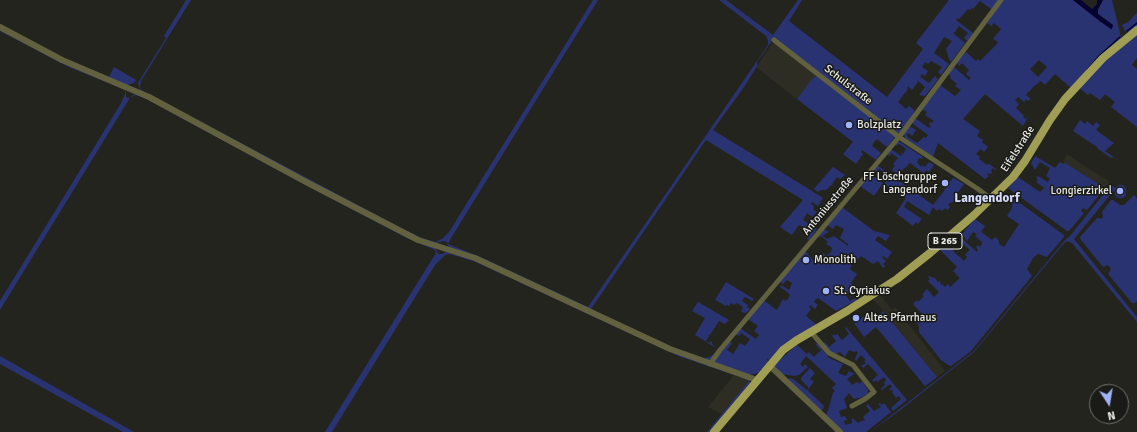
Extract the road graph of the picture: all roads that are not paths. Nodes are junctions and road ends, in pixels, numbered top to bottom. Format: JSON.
{"nodes":[{"id":1,"x":1001,"y":0,"type":"edge"},
{"id":2,"x":0,"y":27,"type":"edge"},
{"id":3,"x":1137,"y":30,"type":"edge"},
{"id":4,"x":774,"y":40,"type":"dead end"},
{"id":5,"x":899,"y":137,"type":"junction"},
{"id":6,"x":990,"y":199,"type":"junction"},
{"id":7,"x":811,"y":332,"type":"junction"},
{"id":8,"x":710,"y":364,"type":"junction"},
{"id":9,"x":769,"y":365,"type":"junction"},
{"id":10,"x":757,"y":380,"type":"junction"},
{"id":11,"x":852,"y":406,"type":"dead end"},
{"id":12,"x":714,"y":432,"type":"edge"},
{"id":13,"x":840,"y":432,"type":"edge"}],
"edges":[{"from":1,"to":5,"type":"street","name":"Antoniusstraße"},
{"from":2,"to":8,"type":"street"},
{"from":3,"to":6,"type":"main road","name":"Eifelstraße","number":"B 265"},
{"from":4,"to":5,"type":"street","name":"Schulstraße"},
{"from":5,"to":6,"type":"street","name":"Schulstraße"},
{"from":5,"to":8,"type":"street","name":"Antoniusstraße"},
{"from":6,"to":7,"type":"main road","name":"Eifelstraße","number":"B 265"},
{"from":7,"to":9,"type":"main road","name":"Eifelstraße","number":"B 265"},
{"from":7,"to":11,"type":"street"},
{"from":8,"to":10,"type":"street"},
{"from":9,"to":10,"type":"main road","number":"B 265"},
{"from":9,"to":13,"type":"street"},
{"from":10,"to":12,"type":"main road","number":"B 265"}]}
